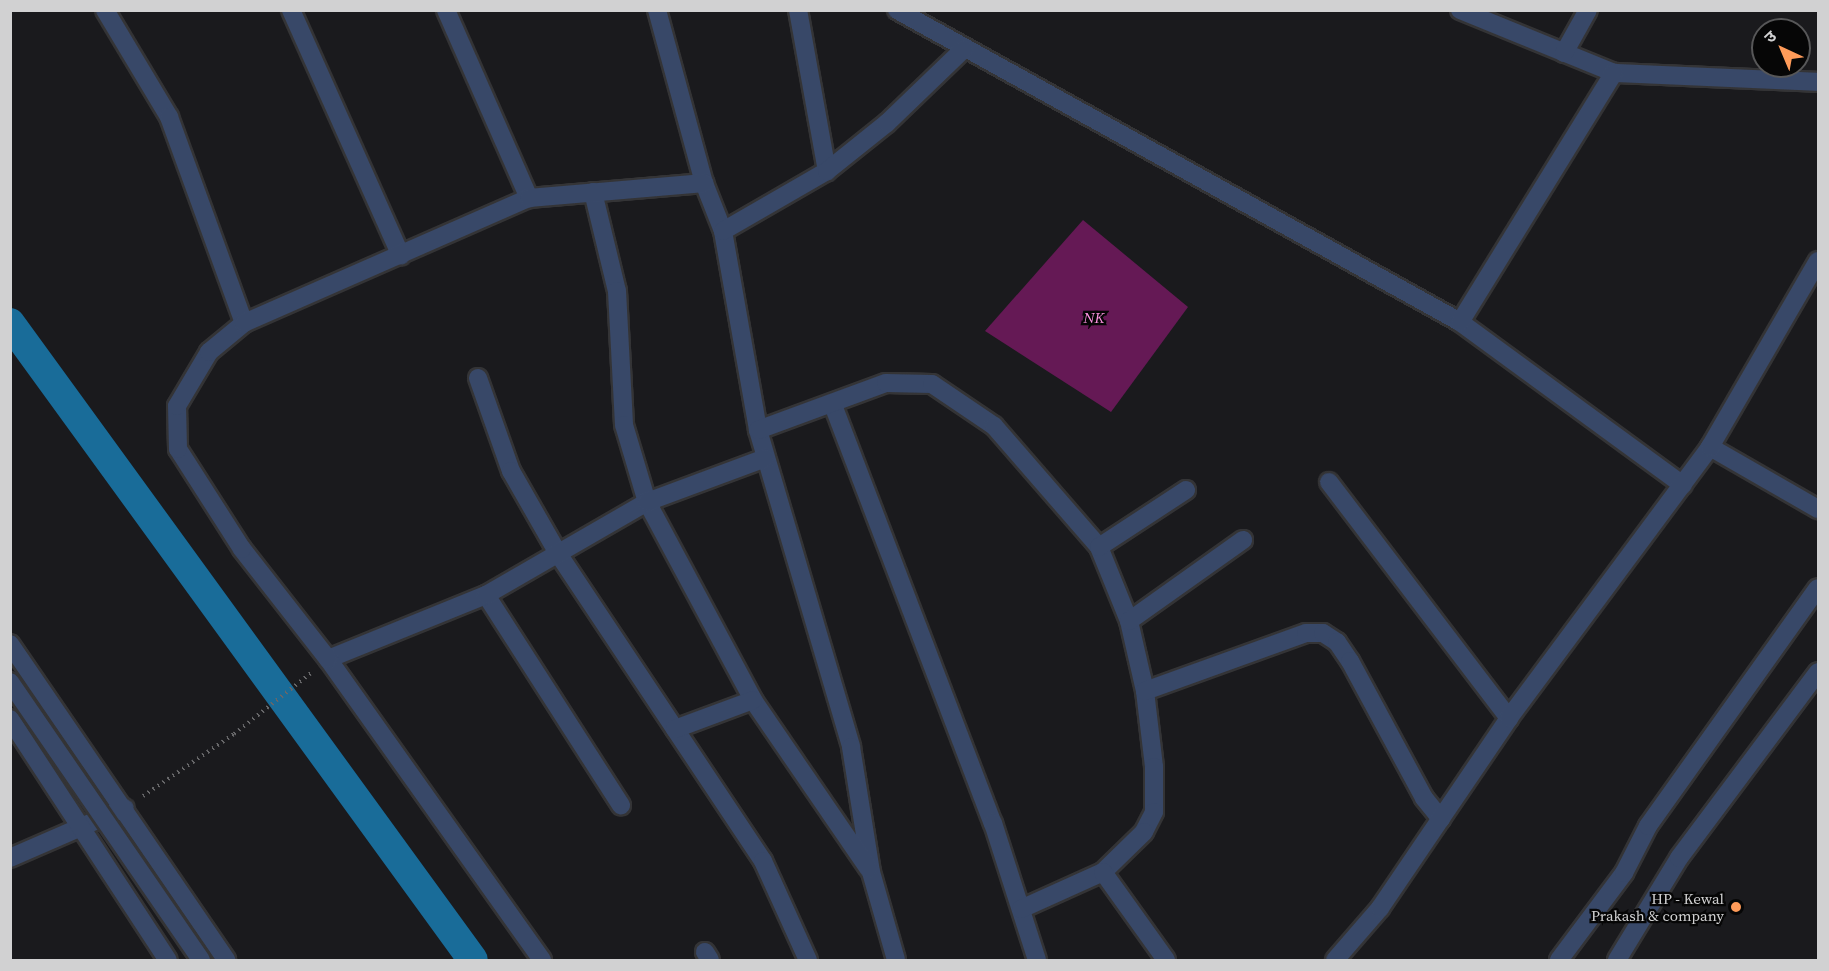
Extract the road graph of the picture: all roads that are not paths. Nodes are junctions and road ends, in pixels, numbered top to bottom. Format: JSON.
{"nodes":[{"id":1,"x":105,"y":10,"type":"edge"},
{"id":2,"x":291,"y":10,"type":"edge"},
{"id":3,"x":446,"y":10,"type":"edge"},
{"id":4,"x":657,"y":10,"type":"edge"},
{"id":5,"x":798,"y":10,"type":"edge"},
{"id":6,"x":897,"y":10,"type":"edge"},
{"id":7,"x":1460,"y":10,"type":"edge"},
{"id":8,"x":1588,"y":10,"type":"edge"},
{"id":9,"x":964,"y":49,"type":"junction"},
{"id":10,"x":1564,"y":53,"type":"junction"},
{"id":11,"x":1614,"y":73,"type":"junction"},
{"id":12,"x":1818,"y":82,"type":"edge"},
{"id":13,"x":827,"y":171,"type":"junction"},
{"id":14,"x":704,"y":183,"type":"junction"},
{"id":15,"x":593,"y":192,"type":"junction"},
{"id":16,"x":529,"y":198,"type":"junction"},
{"id":17,"x":723,"y":231,"type":"junction"},
{"id":18,"x":401,"y":256,"type":"junction"},
{"id":19,"x":1818,"y":261,"type":"edge"},
{"id":20,"x":1460,"y":322,"type":"junction"},
{"id":21,"x":244,"y":323,"type":"junction"},
{"id":22,"x":478,"y":378,"type":"dead end"},
{"id":23,"x":833,"y":405,"type":"junction"},
{"id":24,"x":758,"y":430,"type":"junction"},
{"id":25,"x":1710,"y":447,"type":"junction"},
{"id":26,"x":765,"y":458,"type":"junction"},
{"id":27,"x":1329,"y":482,"type":"dead end"},
{"id":28,"x":1683,"y":485,"type":"junction"},
{"id":29,"x":1186,"y":490,"type":"dead end"},
{"id":30,"x":647,"y":502,"type":"junction"},
{"id":31,"x":1818,"y":508,"type":"edge"},
{"id":32,"x":1243,"y":540,"type":"dead end"},
{"id":33,"x":1099,"y":547,"type":"junction"},
{"id":34,"x":559,"y":555,"type":"junction"},
{"id":35,"x":1818,"y":588,"type":"edge"},
{"id":36,"x":486,"y":595,"type":"junction"},
{"id":37,"x":1129,"y":621,"type":"junction"},
{"id":38,"x":10,"y":644,"type":"edge"},
{"id":39,"x":328,"y":659,"type":"junction"},
{"id":40,"x":1818,"y":672,"type":"edge"},
{"id":41,"x":10,"y":682,"type":"edge"},
{"id":42,"x":1144,"y":691,"type":"junction"},
{"id":43,"x":753,"y":700,"type":"junction"},
{"id":44,"x":1509,"y":718,"type":"junction"},
{"id":45,"x":10,"y":719,"type":"edge"},
{"id":46,"x":675,"y":729,"type":"junction"},
{"id":47,"x":621,"y":805,"type":"dead end"},
{"id":48,"x":125,"y":808,"type":"junction"},
{"id":49,"x":1441,"y":819,"type":"junction"},
{"id":50,"x":83,"y":829,"type":"junction"},
{"id":51,"x":10,"y":858,"type":"edge"},
{"id":52,"x":871,"y":872,"type":"junction"},
{"id":53,"x":1103,"y":872,"type":"junction"},
{"id":54,"x":1020,"y":909,"type":"junction"},
{"id":55,"x":168,"y":960,"type":"edge"},
{"id":56,"x":201,"y":960,"type":"edge"},
{"id":57,"x":226,"y":960,"type":"edge"},
{"id":58,"x":542,"y":960,"type":"edge"},
{"id":59,"x":808,"y":960,"type":"edge"},
{"id":60,"x":896,"y":960,"type":"edge"},
{"id":61,"x":1037,"y":960,"type":"edge"},
{"id":62,"x":1166,"y":960,"type":"edge"},
{"id":63,"x":1335,"y":960,"type":"edge"},
{"id":64,"x":1559,"y":960,"type":"edge"},
{"id":65,"x":1617,"y":960,"type":"edge"}],
"edges":[{"from":1,"to":21,"type":"street"},
{"from":2,"to":18,"type":"street"},
{"from":3,"to":16,"type":"street"},
{"from":4,"to":14,"type":"street"},
{"from":5,"to":13,"type":"street"},
{"from":6,"to":9,"type":"street"},
{"from":7,"to":10,"type":"street"},
{"from":8,"to":10,"type":"street"},
{"from":9,"to":13,"type":"street"},
{"from":9,"to":20,"type":"street"},
{"from":10,"to":11,"type":"street"},
{"from":11,"to":12,"type":"street"},
{"from":11,"to":20,"type":"street"},
{"from":13,"to":17,"type":"street"},
{"from":14,"to":15,"type":"street"},
{"from":14,"to":17,"type":"street"},
{"from":15,"to":16,"type":"street"},
{"from":15,"to":30,"type":"street"},
{"from":16,"to":18,"type":"street"},
{"from":17,"to":24,"type":"street"},
{"from":18,"to":21,"type":"street"},
{"from":19,"to":25,"type":"street"},
{"from":20,"to":28,"type":"street"},
{"from":21,"to":39,"type":"street"},
{"from":22,"to":34,"type":"street"},
{"from":23,"to":24,"type":"street"},
{"from":23,"to":33,"type":"street"},
{"from":23,"to":54,"type":"street"},
{"from":24,"to":26,"type":"street"},
{"from":25,"to":28,"type":"street"},
{"from":25,"to":31,"type":"street"},
{"from":26,"to":30,"type":"street"},
{"from":26,"to":52,"type":"street"},
{"from":27,"to":44,"type":"street"},
{"from":28,"to":44,"type":"street"},
{"from":29,"to":33,"type":"street"},
{"from":30,"to":34,"type":"street"},
{"from":30,"to":43,"type":"street"},
{"from":32,"to":37,"type":"street"},
{"from":33,"to":37,"type":"street"},
{"from":34,"to":36,"type":"street"},
{"from":34,"to":46,"type":"street"},
{"from":35,"to":64,"type":"street"},
{"from":36,"to":39,"type":"street"},
{"from":36,"to":47,"type":"street"},
{"from":37,"to":42,"type":"street"},
{"from":38,"to":48,"type":"street"},
{"from":39,"to":58,"type":"street"},
{"from":40,"to":65,"type":"street"},
{"from":41,"to":56,"type":"street","bridge":true},
{"from":42,"to":49,"type":"street"},
{"from":42,"to":53,"type":"street"},
{"from":43,"to":46,"type":"street"},
{"from":43,"to":52,"type":"street"},
{"from":44,"to":49,"type":"street"},
{"from":45,"to":50,"type":"street"},
{"from":46,"to":59,"type":"street"},
{"from":48,"to":50,"type":"street"},
{"from":48,"to":57,"type":"street"},
{"from":49,"to":63,"type":"street"},
{"from":50,"to":51,"type":"street"},
{"from":50,"to":55,"type":"street"},
{"from":52,"to":60,"type":"street"},
{"from":53,"to":54,"type":"street"},
{"from":53,"to":62,"type":"street"},
{"from":54,"to":61,"type":"street"}]}
